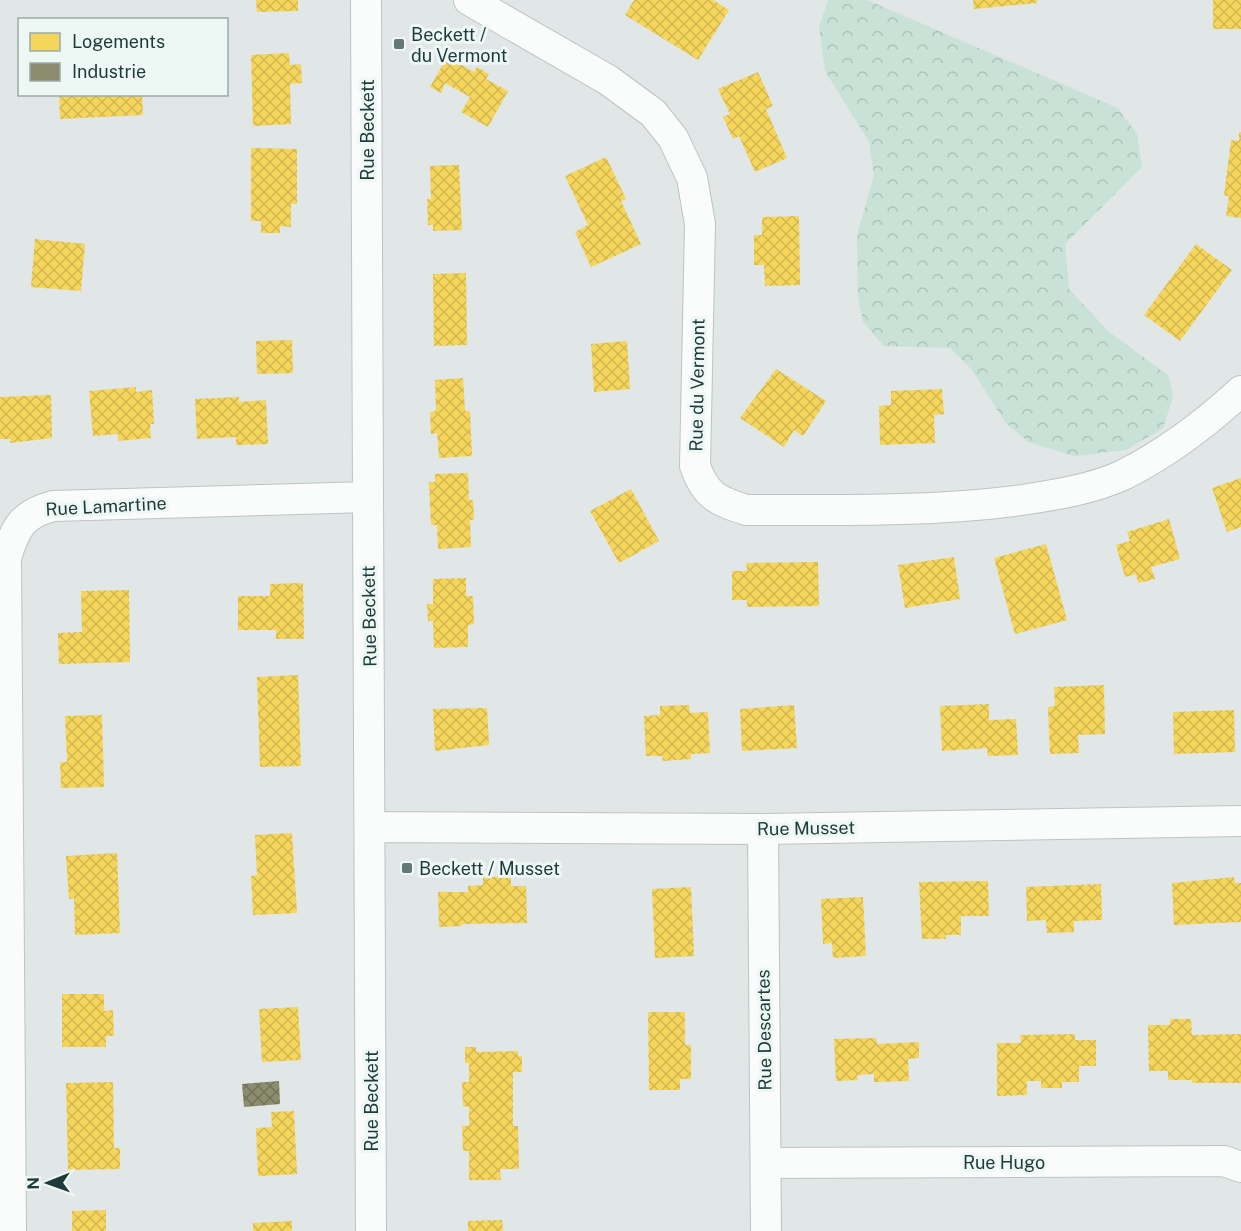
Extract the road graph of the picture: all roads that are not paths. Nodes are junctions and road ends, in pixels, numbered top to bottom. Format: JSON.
{"nodes":[{"id":1,"x":366,"y":0,"type":"edge"},
{"id":2,"x":469,"y":0,"type":"edge"},
{"id":3,"x":1241,"y":391,"type":"edge"},
{"id":4,"x":368,"y":497,"type":"junction"},
{"id":5,"x":1241,"y":821,"type":"edge"},
{"id":6,"x":371,"y":827,"type":"junction"},
{"id":7,"x":763,"y":829,"type":"junction"},
{"id":8,"x":766,"y":1163,"type":"junction"},
{"id":9,"x":1241,"y":1167,"type":"edge"},
{"id":10,"x":11,"y":1231,"type":"edge"},
{"id":11,"x":371,"y":1231,"type":"edge"},
{"id":12,"x":766,"y":1231,"type":"edge"}],
"edges":[{"from":1,"to":4,"type":"street","name":"Rue Beckett"},
{"from":2,"to":3,"type":"street","name":"Rue du Vermont"},
{"from":4,"to":6,"type":"street","name":"Rue Beckett"},
{"from":4,"to":10,"type":"street","name":"Rue Lamartine"},
{"from":5,"to":7,"type":"street","name":"Rue Musset"},
{"from":6,"to":7,"type":"street","name":"Rue Musset"},
{"from":6,"to":11,"type":"street","name":"Rue Beckett"},
{"from":7,"to":8,"type":"street","name":"Rue Descartes"},
{"from":8,"to":9,"type":"street","name":"Rue Hugo"},
{"from":8,"to":12,"type":"street","name":"Rue Descartes"}]}
